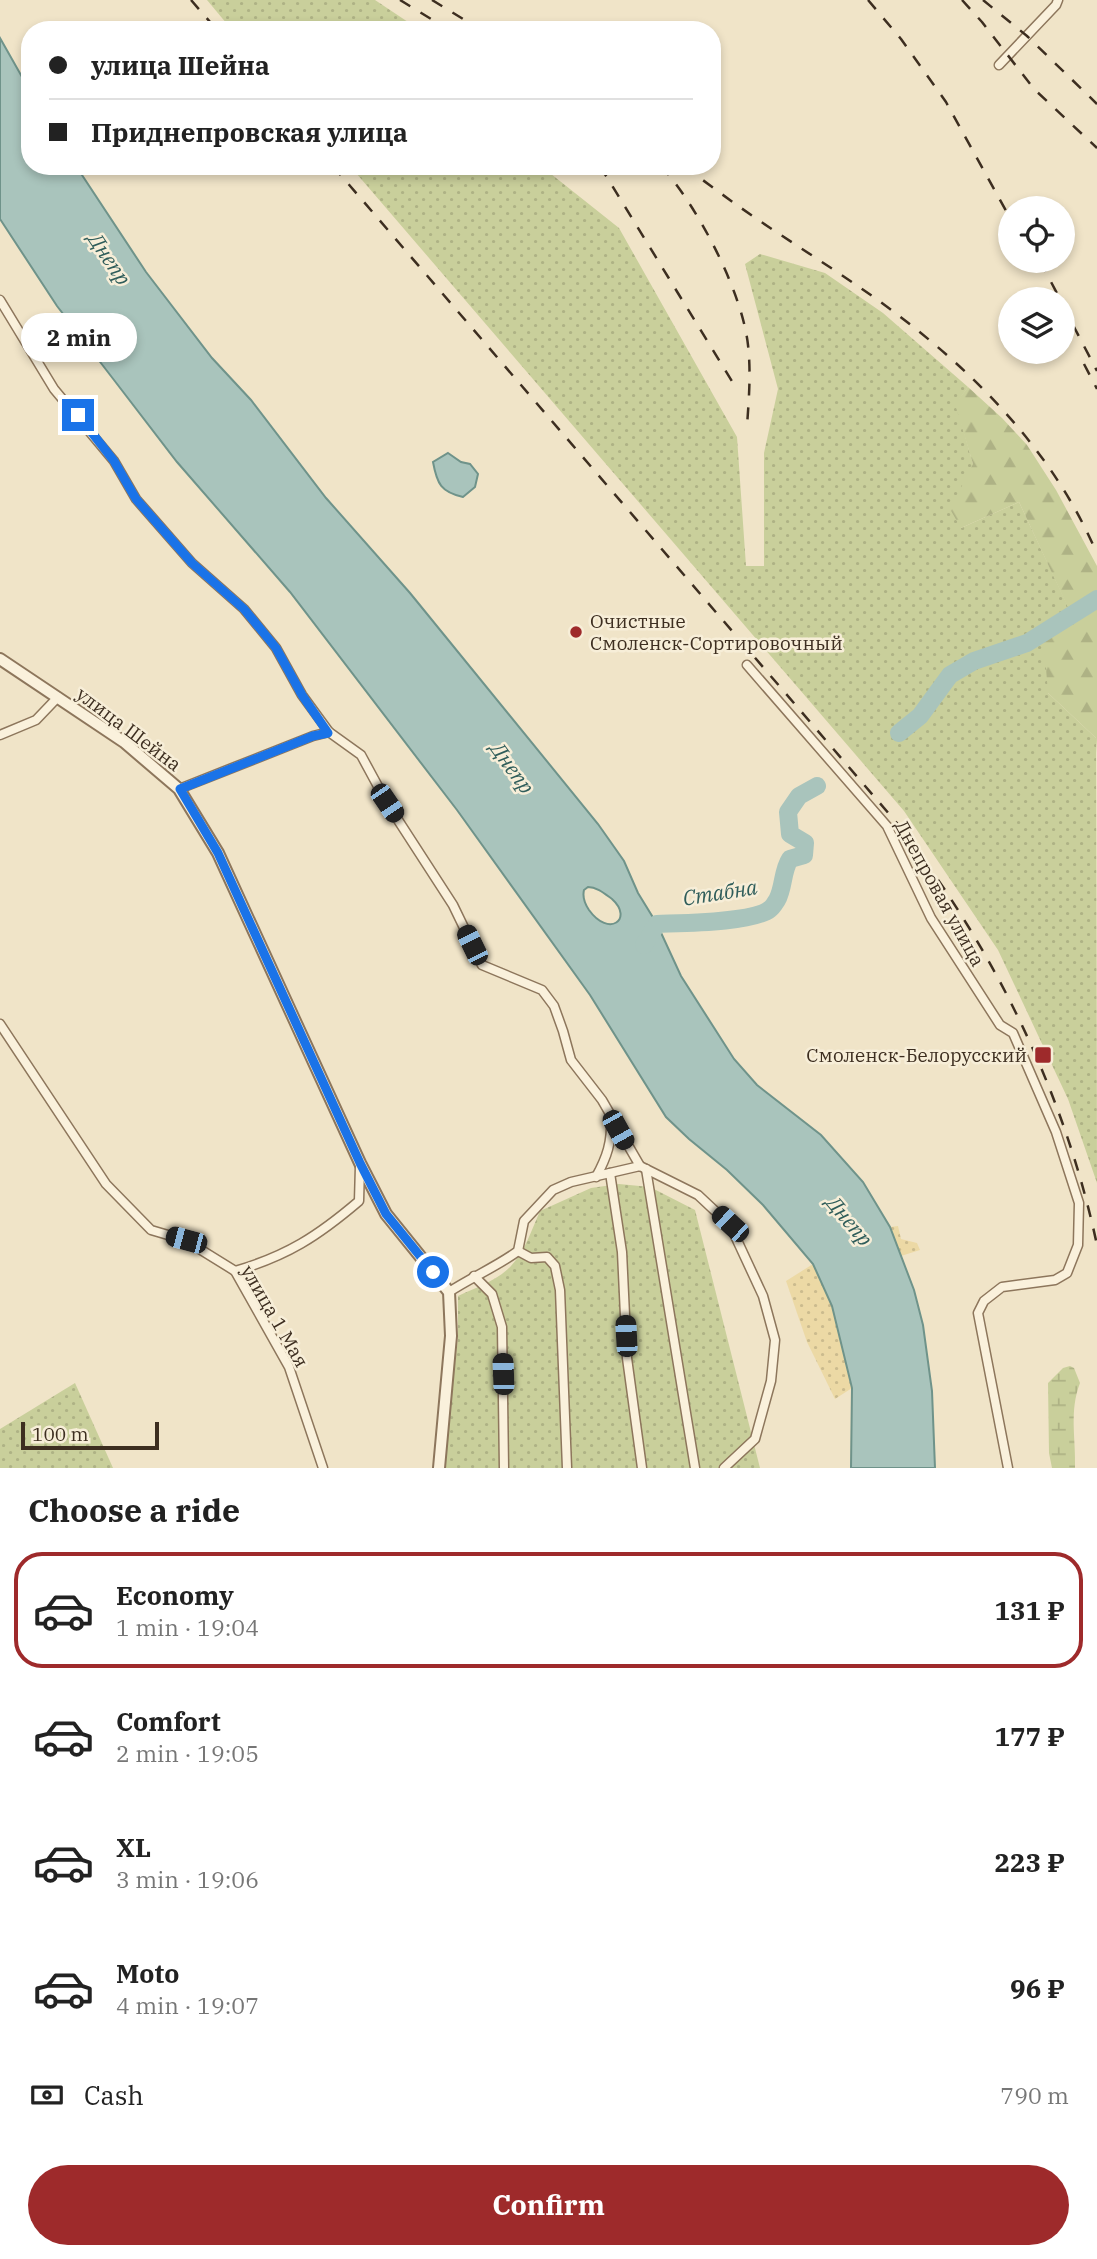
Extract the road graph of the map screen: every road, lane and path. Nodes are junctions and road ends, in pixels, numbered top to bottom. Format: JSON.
{"nodes":[{"id":1,"x":1058,"y":0,"type":"edge"},
{"id":2,"x":999,"y":65,"type":"dead end"},
{"id":3,"x":0,"y":299,"type":"edge"},
{"id":4,"x":0,"y":659,"type":"edge"},
{"id":5,"x":747,"y":666,"type":"dead end"},
{"id":6,"x":58,"y":697,"type":"junction"},
{"id":7,"x":328,"y":733,"type":"junction"},
{"id":8,"x":0,"y":735,"type":"edge"},
{"id":9,"x":180,"y":789,"type":"junction"},
{"id":10,"x":0,"y":1024,"type":"edge"},
{"id":11,"x":611,"y":1116,"type":"junction"},
{"id":12,"x":360,"y":1163,"type":"junction"},
{"id":13,"x":643,"y":1168,"type":"junction"},
{"id":14,"x":610,"y":1173,"type":"junction"},
{"id":15,"x":596,"y":1177,"type":"junction"},
{"id":16,"x":518,"y":1251,"type":"junction"},
{"id":17,"x":236,"y":1271,"type":"junction"},
{"id":18,"x":474,"y":1276,"type":"junction"},
{"id":19,"x":449,"y":1292,"type":"junction"},
{"id":20,"x":323,"y":1468,"type":"edge"},
{"id":21,"x":439,"y":1468,"type":"edge"},
{"id":22,"x":504,"y":1468,"type":"edge"},
{"id":23,"x":567,"y":1468,"type":"edge"},
{"id":24,"x":642,"y":1468,"type":"edge"},
{"id":25,"x":695,"y":1468,"type":"edge"},
{"id":26,"x":724,"y":1468,"type":"edge"},
{"id":27,"x":1008,"y":1468,"type":"edge"}],
"edges":[{"from":1,"to":2,"type":"street"},
{"from":3,"to":7,"type":"street"},
{"from":4,"to":6,"type":"street","name":"улица Шейна"},
{"from":5,"to":27,"type":"street","name":"Днепровая улица"},
{"from":6,"to":8,"type":"street"},
{"from":6,"to":9,"type":"street","name":"улица Шейна"},
{"from":7,"to":9,"type":"street"},
{"from":7,"to":11,"type":"street"},
{"from":9,"to":12,"type":"street","name":"улица Шейна"},
{"from":10,"to":17,"type":"street","name":"улица 1 Мая"},
{"from":11,"to":13,"type":"street"},
{"from":11,"to":15,"type":"street"},
{"from":12,"to":17,"type":"street"},
{"from":12,"to":19,"type":"street","name":"улица Шейна"},
{"from":13,"to":14,"type":"street"},
{"from":13,"to":25,"type":"street"},
{"from":13,"to":26,"type":"street"},
{"from":14,"to":15,"type":"street"},
{"from":14,"to":24,"type":"street"},
{"from":15,"to":16,"type":"street"},
{"from":16,"to":18,"type":"street"},
{"from":16,"to":23,"type":"street"},
{"from":17,"to":20,"type":"street","name":"улица 1 Мая"},
{"from":18,"to":19,"type":"street"},
{"from":18,"to":22,"type":"street"},
{"from":19,"to":21,"type":"street"}]}
